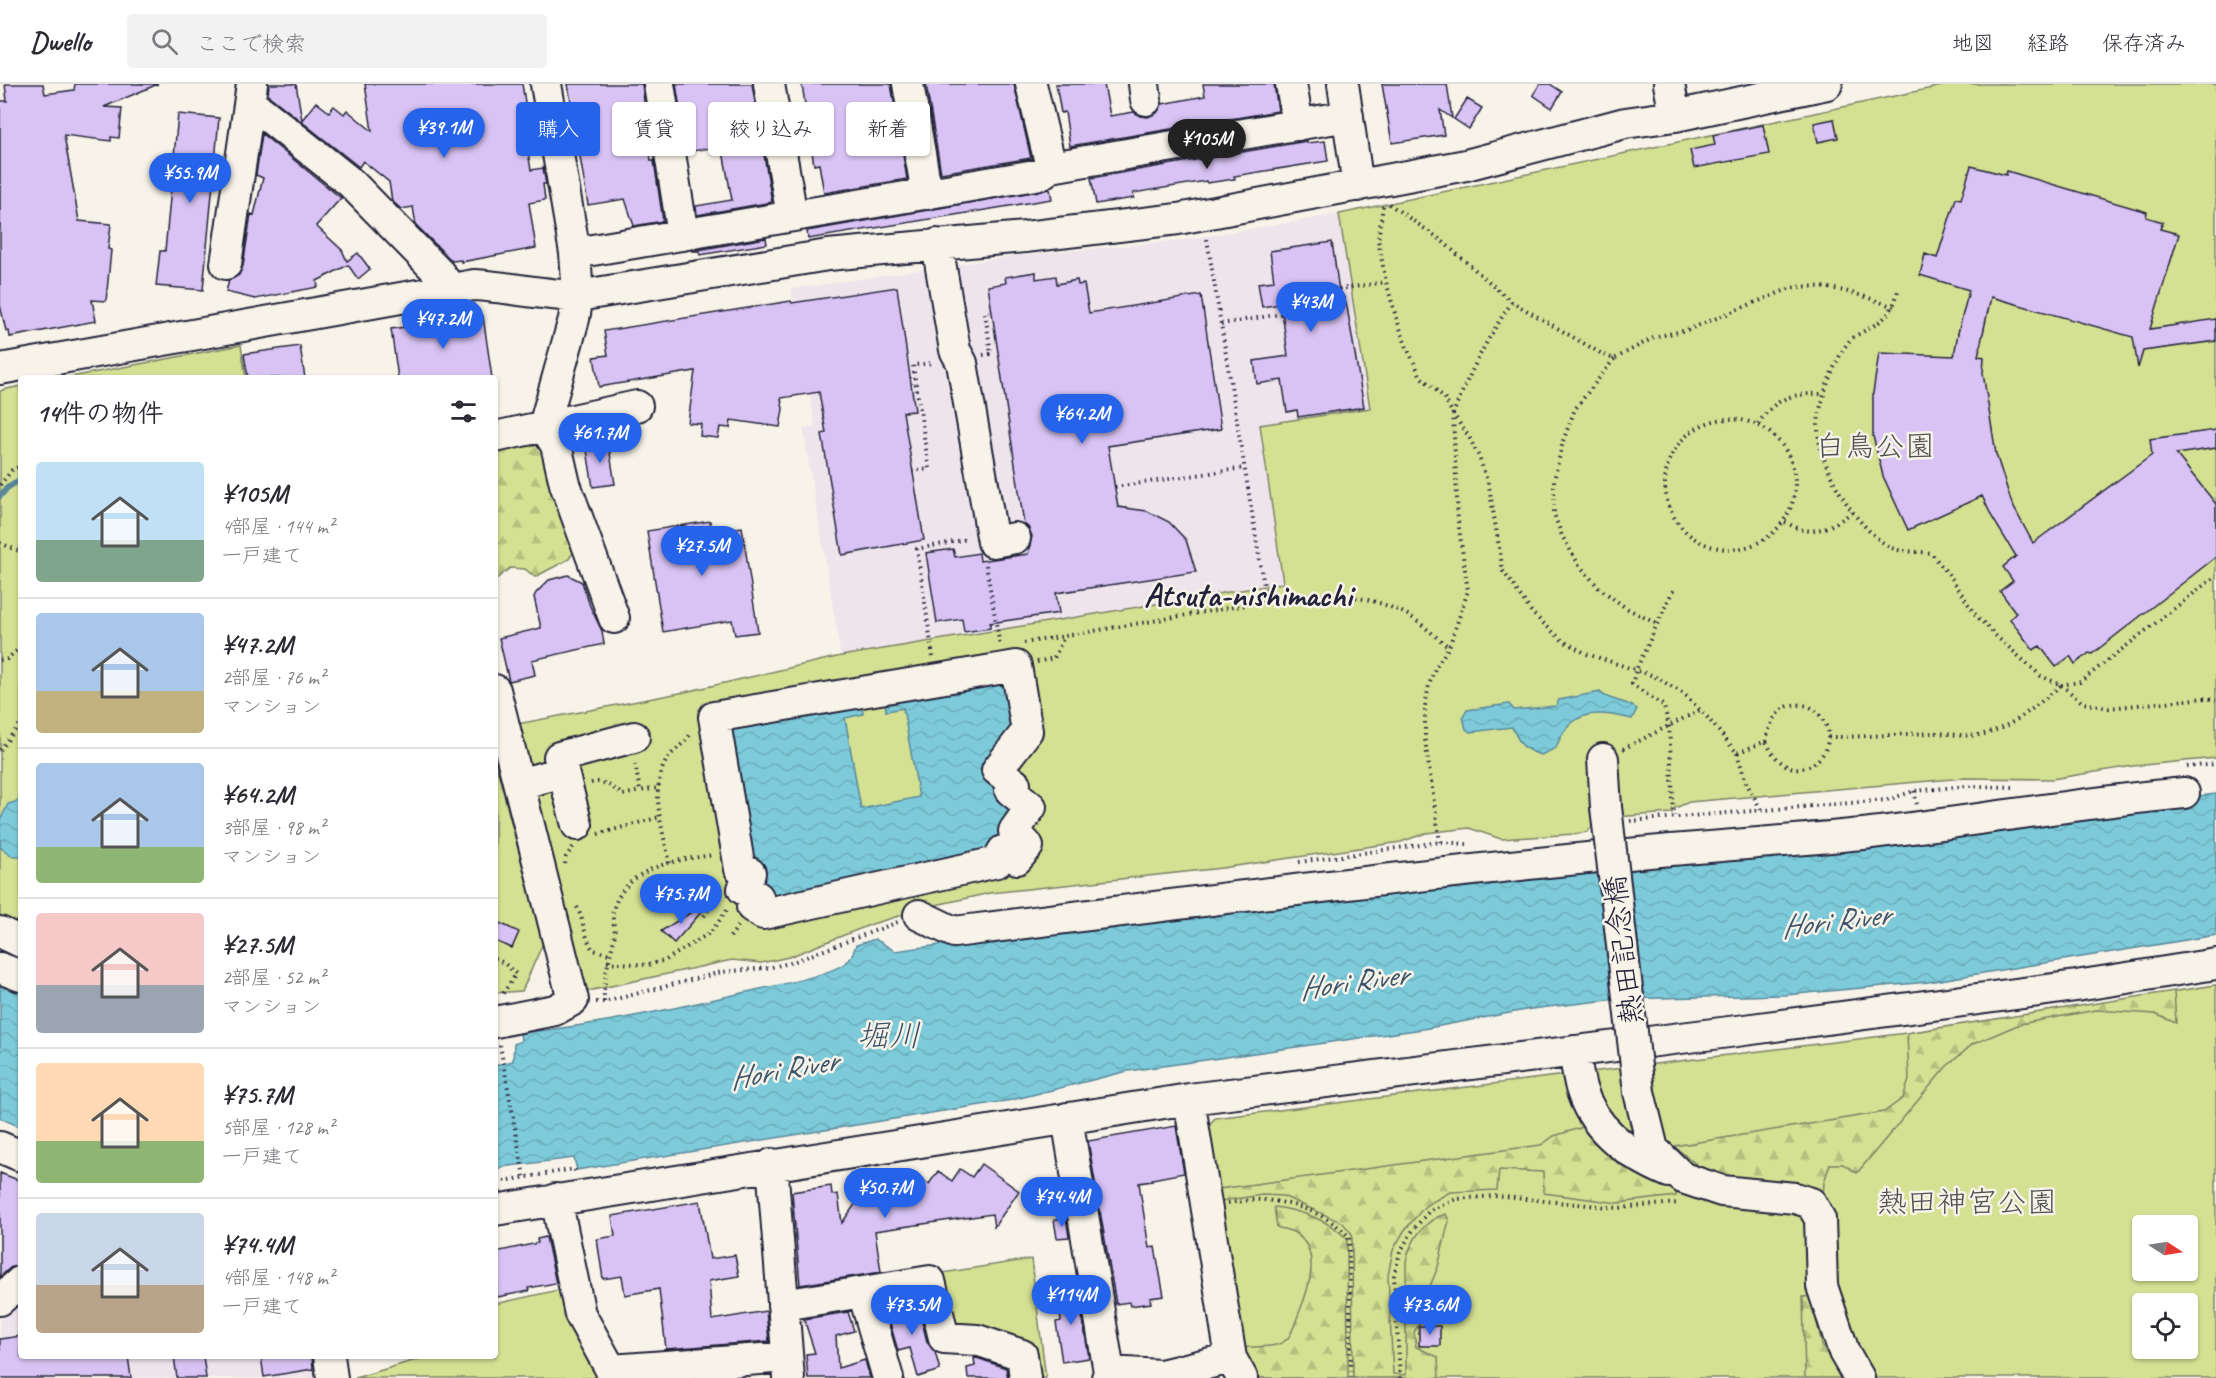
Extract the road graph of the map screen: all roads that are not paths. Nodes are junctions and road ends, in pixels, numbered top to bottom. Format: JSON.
{"nodes":[{"id":1,"x":546,"y":84,"type":"edge"},
{"id":2,"x":659,"y":84,"type":"edge"},
{"id":3,"x":769,"y":84,"type":"edge"},
{"id":4,"x":908,"y":84,"type":"edge"},
{"id":5,"x":1031,"y":84,"type":"edge"},
{"id":6,"x":1291,"y":84,"type":"edge"},
{"id":7,"x":1343,"y":84,"type":"edge"},
{"id":8,"x":1669,"y":84,"type":"edge"},
{"id":9,"x":1827,"y":84,"type":"edge"},
{"id":10,"x":250,"y":96,"type":"edge"},
{"id":11,"x":1348,"y":116,"type":"junction"},
{"id":12,"x":1675,"y":116,"type":"junction"},
{"id":13,"x":1298,"y":125,"type":"junction"},
{"id":14,"x":1051,"y":167,"type":"junction"},
{"id":15,"x":1358,"y":186,"type":"junction"},
{"id":16,"x":927,"y":194,"type":"junction"},
{"id":17,"x":792,"y":216,"type":"junction"},
{"id":18,"x":683,"y":235,"type":"junction"},
{"id":19,"x":937,"y":244,"type":"junction"},
{"id":20,"x":575,"y":253,"type":"junction"},
{"id":21,"x":226,"y":264,"type":"dead end"},
{"id":22,"x":451,"y":289,"type":"junction"},
{"id":23,"x":578,"y":296,"type":"junction"},
{"id":24,"x":0,"y":369,"type":"edge"},
{"id":25,"x":637,"y":406,"type":"dead end"},
{"id":26,"x":544,"y":426,"type":"junction"},
{"id":27,"x":498,"y":436,"type":"edge"},
{"id":28,"x":996,"y":536,"type":"road end"},
{"id":29,"x":614,"y":618,"type":"dead end"},
{"id":30,"x":498,"y":702,"type":"edge"},
{"id":31,"x":635,"y":750,"type":"road end"},
{"id":32,"x":1603,"y":759,"type":"road end"},
{"id":33,"x":563,"y":772,"type":"junction"},
{"id":34,"x":519,"y":784,"type":"junction"},
{"id":35,"x":2184,"y":794,"type":"dead end"},
{"id":36,"x":1949,"y":813,"type":"dead end"},
{"id":37,"x":578,"y":832,"type":"road end"},
{"id":38,"x":1623,"y":855,"type":"junction"},
{"id":39,"x":861,"y":892,"type":"joint"},
{"id":40,"x":919,"y":915,"type":"dead end"},
{"id":41,"x":0,"y":932,"type":"edge"},
{"id":42,"x":18,"y":941,"type":"edge"},
{"id":43,"x":2216,"y":964,"type":"edge"},
{"id":44,"x":0,"y":968,"type":"edge"},
{"id":45,"x":18,"y":975,"type":"edge"},
{"id":46,"x":498,"y":1031,"type":"edge"},
{"id":47,"x":1574,"y":1051,"type":"junction"},
{"id":48,"x":1189,"y":1100,"type":"junction"},
{"id":49,"x":1067,"y":1118,"type":"junction"},
{"id":50,"x":0,"y":1147,"type":"edge"},
{"id":51,"x":18,"y":1155,"type":"edge"},
{"id":52,"x":772,"y":1164,"type":"junction"},
{"id":53,"x":1684,"y":1190,"type":"junction"},
{"id":54,"x":498,"y":1196,"type":"edge"},
{"id":55,"x":556,"y":1199,"type":"junction"},
{"id":56,"x":18,"y":1284,"type":"edge"},
{"id":57,"x":863,"y":1292,"type":"junction"},
{"id":58,"x":0,"y":1300,"type":"edge"},
{"id":59,"x":783,"y":1305,"type":"junction"},
{"id":60,"x":330,"y":1359,"type":"edge"},
{"id":61,"x":788,"y":1367,"type":"edge"},
{"id":62,"x":1237,"y":1368,"type":"edge"},
{"id":63,"x":611,"y":1374,"type":"edge"},
{"id":64,"x":1108,"y":1375,"type":"edge"},
{"id":65,"x":332,"y":1378,"type":"edge"},
{"id":66,"x":888,"y":1378,"type":"edge"},
{"id":67,"x":1025,"y":1378,"type":"edge"},
{"id":68,"x":1858,"y":1378,"type":"edge"}],
"edges":[{"from":1,"to":20,"type":"street"},
{"from":2,"to":18,"type":"street"},
{"from":3,"to":17,"type":"street"},
{"from":4,"to":16,"type":"street"},
{"from":5,"to":14,"type":"street"},
{"from":6,"to":13,"type":"street"},
{"from":7,"to":11,"type":"street"},
{"from":8,"to":12,"type":"street"},
{"from":9,"to":12,"type":"street"},
{"from":10,"to":21,"type":"street"},
{"from":10,"to":22,"type":"street"},
{"from":11,"to":13,"type":"street"},
{"from":11,"to":15,"type":"street"},
{"from":12,"to":15,"type":"street"},
{"from":13,"to":14,"type":"street"},
{"from":14,"to":16,"type":"street"},
{"from":15,"to":19,"type":"street"},
{"from":16,"to":17,"type":"street"},
{"from":17,"to":18,"type":"street"},
{"from":18,"to":20,"type":"street"},
{"from":19,"to":23,"type":"street"},
{"from":19,"to":28,"type":"street"},
{"from":20,"to":23,"type":"street"},
{"from":22,"to":23,"type":"street"},
{"from":22,"to":24,"type":"street"},
{"from":23,"to":26,"type":"street"},
{"from":25,"to":26,"type":"street"},
{"from":26,"to":27,"type":"street"},
{"from":26,"to":29,"type":"street"},
{"from":30,"to":34,"type":"street"},
{"from":31,"to":33,"type":"street"},
{"from":32,"to":53,"type":"street","name":"熱田記念橋","bridge":true},
{"from":33,"to":34,"type":"street"},
{"from":33,"to":37,"type":"street"},
{"from":34,"to":46,"type":"street"},
{"from":35,"to":38,"type":"street"},
{"from":36,"to":38,"type":"street"},
{"from":38,"to":40,"type":"street"},
{"from":39,"to":39,"type":"street"},
{"from":41,"to":42,"type":"street"},
{"from":43,"to":47,"type":"street"},
{"from":44,"to":45,"type":"street"},
{"from":47,"to":48,"type":"street"},
{"from":47,"to":53,"type":"street"},
{"from":48,"to":49,"type":"street"},
{"from":48,"to":62,"type":"street"},
{"from":49,"to":52,"type":"street"},
{"from":49,"to":64,"type":"street"},
{"from":50,"to":51,"type":"street"},
{"from":52,"to":55,"type":"street"},
{"from":52,"to":59,"type":"street"},
{"from":53,"to":68,"type":"street"},
{"from":54,"to":55,"type":"street"},
{"from":55,"to":63,"type":"street"},
{"from":56,"to":58,"type":"street"},
{"from":57,"to":59,"type":"street"},
{"from":57,"to":66,"type":"street"},
{"from":57,"to":67,"type":"street"},
{"from":59,"to":61,"type":"street"},
{"from":60,"to":65,"type":"street"},
{"from":61,"to":63,"type":"street"},
{"from":62,"to":64,"type":"street"}]}
